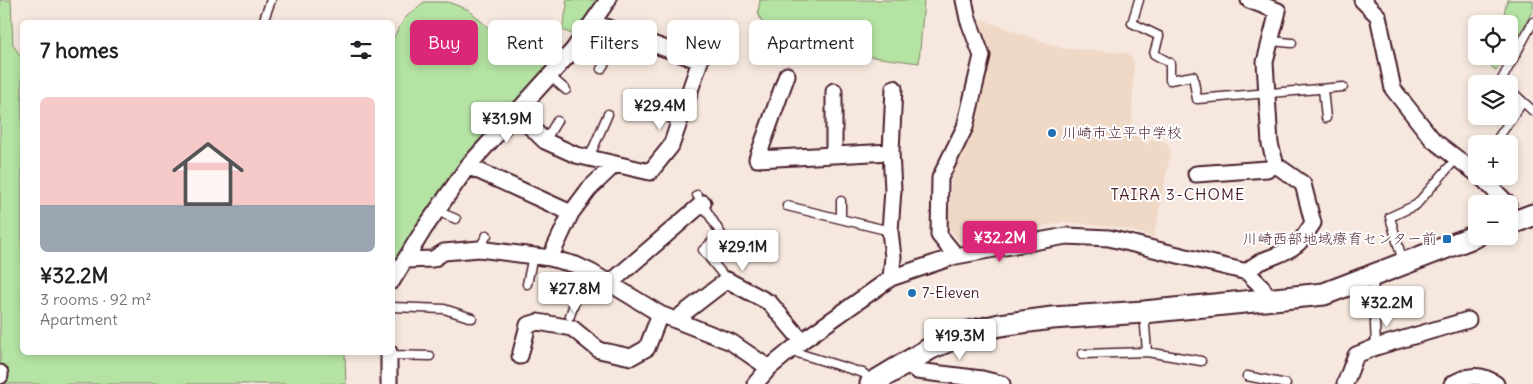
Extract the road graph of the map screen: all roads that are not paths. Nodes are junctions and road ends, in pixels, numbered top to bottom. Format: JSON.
{"nodes":[{"id":1,"x":271,"y":0,"type":"edge"},
{"id":2,"x":608,"y":0,"type":"edge"},
{"id":3,"x":964,"y":0,"type":"edge"},
{"id":4,"x":1139,"y":0,"type":"edge"},
{"id":5,"x":1249,"y":0,"type":"edge"},
{"id":6,"x":1362,"y":0,"type":"edge"},
{"id":7,"x":264,"y":20,"type":"edge"},
{"id":8,"x":595,"y":20,"type":"edge"},
{"id":9,"x":1533,"y":22,"type":"edge"},
{"id":10,"x":1270,"y":41,"type":"junction"},
{"id":11,"x":1292,"y":43,"type":"dead end"},
{"id":12,"x":657,"y":46,"type":"edge"},
{"id":13,"x":572,"y":52,"type":"edge"},
{"id":14,"x":604,"y":65,"type":"edge"},
{"id":15,"x":601,"y":69,"type":"dead end"},
{"id":16,"x":787,"y":74,"type":"dead end"},
{"id":17,"x":1503,"y":75,"type":"edge"},
{"id":18,"x":550,"y":76,"type":"junction"},
{"id":19,"x":1343,"y":87,"type":"dead end"},
{"id":20,"x":894,"y":88,"type":"dead end"},
{"id":21,"x":1323,"y":89,"type":"junction"},
{"id":22,"x":566,"y":90,"type":"dead end"},
{"id":23,"x":834,"y":91,"type":"dead end"},
{"id":24,"x":1267,"y":95,"type":"junction"},
{"id":25,"x":1518,"y":99,"type":"edge"},
{"id":26,"x":1522,"y":103,"type":"junction"},
{"id":27,"x":643,"y":106,"type":"dead end"},
{"id":28,"x":1533,"y":111,"type":"edge"},
{"id":29,"x":515,"y":112,"type":"junction"},
{"id":30,"x":608,"y":114,"type":"dead end"},
{"id":31,"x":1326,"y":118,"type":"dead end"},
{"id":32,"x":558,"y":122,"type":"dead end"},
{"id":33,"x":679,"y":122,"type":"junction"},
{"id":34,"x":1500,"y":135,"type":"edge"},
{"id":35,"x":546,"y":141,"type":"junction"},
{"id":36,"x":891,"y":152,"type":"junction"},
{"id":37,"x":834,"y":155,"type":"junction"},
{"id":38,"x":589,"y":158,"type":"junction"},
{"id":39,"x":1456,"y":159,"type":"junction"},
{"id":40,"x":614,"y":164,"type":"junction"},
{"id":41,"x":1276,"y":165,"type":"junction"},
{"id":42,"x":468,"y":166,"type":"junction"},
{"id":43,"x":1468,"y":167,"type":"edge"},
{"id":44,"x":1196,"y":174,"type":"dead end"},
{"id":45,"x":1489,"y":185,"type":"edge"},
{"id":46,"x":1498,"y":195,"type":"edge"},
{"id":47,"x":700,"y":199,"type":"joint"},
{"id":48,"x":842,"y":201,"type":"dead end"},
{"id":49,"x":787,"y":206,"type":"dead end"},
{"id":50,"x":437,"y":211,"type":"junction"},
{"id":51,"x":571,"y":213,"type":"junction"},
{"id":52,"x":456,"y":219,"type":"dead end"},
{"id":53,"x":841,"y":219,"type":"junction"},
{"id":54,"x":890,"y":231,"type":"junction"},
{"id":55,"x":1468,"y":239,"type":"edge"},
{"id":56,"x":532,"y":256,"type":"junction"},
{"id":57,"x":956,"y":256,"type":"junction"},
{"id":58,"x":550,"y":258,"type":"junction"},
{"id":59,"x":404,"y":260,"type":"junction"},
{"id":60,"x":1403,"y":264,"type":"junction"},
{"id":61,"x":585,"y":270,"type":"junction"},
{"id":62,"x":1247,"y":272,"type":"junction"},
{"id":63,"x":1372,"y":275,"type":"junction"},
{"id":64,"x":395,"y":276,"type":"edge"},
{"id":65,"x":891,"y":278,"type":"junction"},
{"id":66,"x":726,"y":280,"type":"junction"},
{"id":67,"x":527,"y":284,"type":"dead end"},
{"id":68,"x":609,"y":284,"type":"junction"},
{"id":69,"x":1269,"y":300,"type":"junction"},
{"id":70,"x":395,"y":307,"type":"edge"},
{"id":71,"x":1144,"y":312,"type":"junction"},
{"id":72,"x":660,"y":314,"type":"junction"},
{"id":73,"x":570,"y":316,"type":"dead end"},
{"id":74,"x":472,"y":318,"type":"dead end"},
{"id":75,"x":675,"y":320,"type":"junction"},
{"id":76,"x":1468,"y":320,"type":"dead end"},
{"id":77,"x":802,"y":340,"type":"junction"},
{"id":78,"x":1376,"y":347,"type":"junction"},
{"id":79,"x":791,"y":351,"type":"junction"},
{"id":80,"x":1147,"y":352,"type":"junction"},
{"id":81,"x":395,"y":354,"type":"edge"},
{"id":82,"x":1082,"y":354,"type":"dead end"},
{"id":83,"x":389,"y":355,"type":"edge"},
{"id":84,"x":430,"y":356,"type":"dead end"},
{"id":85,"x":520,"y":356,"type":"dead end"},
{"id":86,"x":1201,"y":361,"type":"dead end"},
{"id":87,"x":906,"y":362,"type":"junction"},
{"id":88,"x":769,"y":368,"type":"junction"},
{"id":89,"x":1247,"y":376,"type":"dead end"},
{"id":90,"x":873,"y":383,"type":"edge"},
{"id":91,"x":389,"y":384,"type":"edge"},
{"id":92,"x":755,"y":384,"type":"edge"},
{"id":93,"x":1002,"y":384,"type":"edge"},
{"id":94,"x":1286,"y":384,"type":"edge"},
{"id":95,"x":1345,"y":384,"type":"edge"},
{"id":96,"x":1452,"y":384,"type":"edge"},
{"id":97,"x":1496,"y":384,"type":"edge"}],
"edges":[{"from":1,"to":7,"type":"lane"},
{"from":2,"to":8,"type":"street"},
{"from":3,"to":57,"type":"street"},
{"from":4,"to":24,"type":"lane"},
{"from":5,"to":10,"type":"street"},
{"from":6,"to":39,"type":"street"},
{"from":9,"to":17,"type":"lane"},
{"from":10,"to":11,"type":"lane"},
{"from":10,"to":24,"type":"street"},
{"from":12,"to":33,"type":"street"},
{"from":13,"to":18,"type":"street"},
{"from":14,"to":15,"type":"lane"},
{"from":16,"to":37,"type":"street"},
{"from":18,"to":22,"type":"lane"},
{"from":18,"to":29,"type":"street"},
{"from":19,"to":21,"type":"lane"},
{"from":20,"to":36,"type":"street"},
{"from":21,"to":24,"type":"lane"},
{"from":21,"to":31,"type":"lane"},
{"from":23,"to":37,"type":"street"},
{"from":24,"to":41,"type":"street"},
{"from":25,"to":26,"type":"lane"},
{"from":26,"to":28,"type":"lane"},
{"from":26,"to":34,"type":"lane"},
{"from":27,"to":33,"type":"lane"},
{"from":29,"to":35,"type":"street"},
{"from":29,"to":42,"type":"street"},
{"from":30,"to":38,"type":"lane"},
{"from":32,"to":35,"type":"lane"},
{"from":33,"to":40,"type":"street"},
{"from":35,"to":38,"type":"street"},
{"from":36,"to":37,"type":"street"},
{"from":36,"to":54,"type":"street"},
{"from":38,"to":40,"type":"street"},
{"from":39,"to":43,"type":"street"},
{"from":39,"to":60,"type":"lane"},
{"from":40,"to":51,"type":"street"},
{"from":41,"to":44,"type":"street"},
{"from":41,"to":62,"type":"street"},
{"from":42,"to":50,"type":"street"},
{"from":42,"to":51,"type":"street"},
{"from":45,"to":46,"type":"street"},
{"from":47,"to":66,"type":"lane"},
{"from":47,"to":68,"type":"street"},
{"from":48,"to":53,"type":"lane"},
{"from":49,"to":53,"type":"lane"},
{"from":50,"to":52,"type":"lane"},
{"from":50,"to":59,"type":"street"},
{"from":51,"to":58,"type":"street"},
{"from":53,"to":54,"type":"lane"},
{"from":54,"to":65,"type":"street"},
{"from":55,"to":60,"type":"street"},
{"from":56,"to":58,"type":"street"},
{"from":56,"to":59,"type":"street"},
{"from":56,"to":67,"type":"lane"},
{"from":57,"to":62,"type":"street"},
{"from":57,"to":65,"type":"street"},
{"from":58,"to":61,"type":"street"},
{"from":59,"to":64,"type":"street"},
{"from":60,"to":63,"type":"street"},
{"from":61,"to":68,"type":"street"},
{"from":61,"to":73,"type":"lane"},
{"from":62,"to":69,"type":"street"},
{"from":63,"to":69,"type":"street"},
{"from":63,"to":78,"type":"lane"},
{"from":65,"to":77,"type":"street"},
{"from":66,"to":75,"type":"street"},
{"from":66,"to":77,"type":"street"},
{"from":68,"to":72,"type":"street"},
{"from":69,"to":71,"type":"street"},
{"from":70,"to":74,"type":"lane"},
{"from":71,"to":80,"type":"lane"},
{"from":71,"to":87,"type":"street"},
{"from":72,"to":75,"type":"street"},
{"from":72,"to":85,"type":"street"},
{"from":75,"to":88,"type":"street"},
{"from":76,"to":78,"type":"street"},
{"from":77,"to":79,"type":"street"},
{"from":78,"to":95,"type":"street"},
{"from":79,"to":88,"type":"street"},
{"from":79,"to":90,"type":"lane"},
{"from":80,"to":82,"type":"lane"},
{"from":80,"to":86,"type":"lane"},
{"from":81,"to":84,"type":"lane"},
{"from":83,"to":91,"type":"street"},
{"from":87,"to":90,"type":"street"},
{"from":87,"to":93,"type":"street"},
{"from":88,"to":92,"type":"street"},
{"from":89,"to":94,"type":"lane"},
{"from":96,"to":97,"type":"street"}]}
